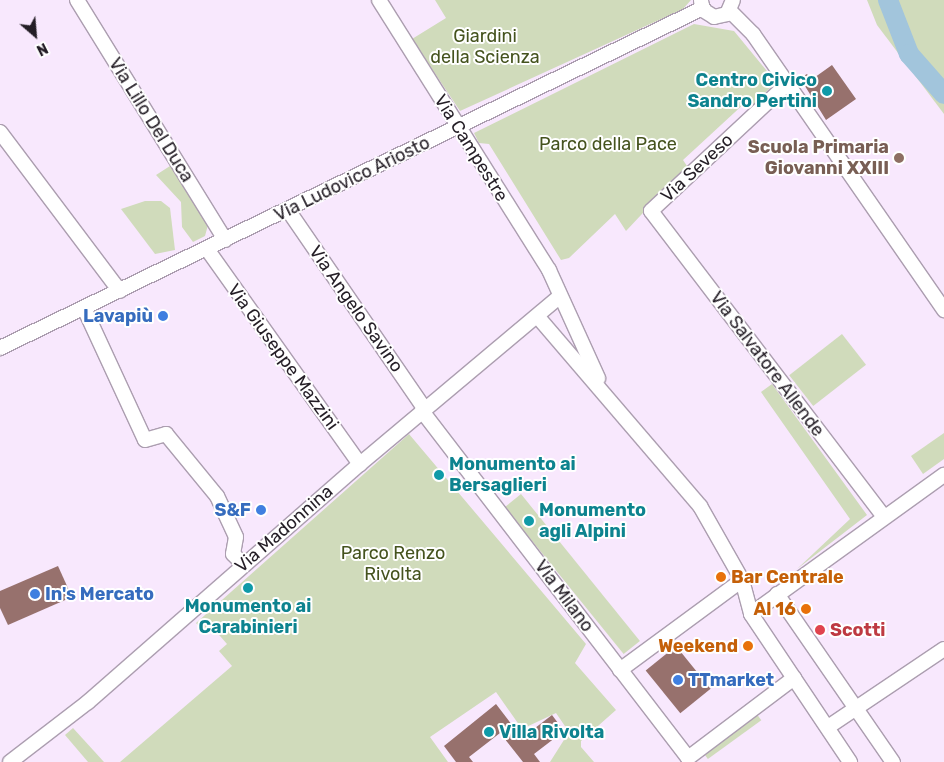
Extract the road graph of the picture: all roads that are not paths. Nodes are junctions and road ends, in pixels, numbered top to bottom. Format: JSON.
{"nodes":[{"id":1,"x":77,"y":0,"type":"edge"},
{"id":2,"x":379,"y":0,"type":"edge"},
{"id":3,"x":702,"y":4,"type":"edge"},
{"id":4,"x":732,"y":5,"type":"edge"},
{"id":5,"x":787,"y":84,"type":"junction"},
{"id":6,"x":459,"y":128,"type":"junction"},
{"id":7,"x":0,"y":132,"type":"edge"},
{"id":8,"x":288,"y":210,"type":"junction"},
{"id":9,"x":652,"y":211,"type":"joint"},
{"id":10,"x":225,"y":240,"type":"junction"},
{"id":11,"x":207,"y":250,"type":"junction"},
{"id":12,"x":120,"y":291,"type":"junction"},
{"id":13,"x":559,"y":297,"type":"junction"},
{"id":14,"x":84,"y":308,"type":"junction"},
{"id":15,"x":944,"y":310,"type":"edge"},
{"id":16,"x":538,"y":317,"type":"junction"},
{"id":17,"x":0,"y":348,"type":"edge"},
{"id":18,"x":602,"y":388,"type":"junction"},
{"id":19,"x":423,"y":410,"type":"junction"},
{"id":20,"x":360,"y":464,"type":"junction"},
{"id":21,"x":944,"y":475,"type":"edge"},
{"id":22,"x":884,"y":516,"type":"junction"},
{"id":23,"x":243,"y":564,"type":"junction"},
{"id":24,"x":742,"y":580,"type":"junction"},
{"id":25,"x":777,"y":594,"type":"junction"},
{"id":26,"x":751,"y":614,"type":"junction"},
{"id":27,"x":944,"y":649,"type":"edge"},
{"id":28,"x":620,"y":670,"type":"junction"},
{"id":29,"x":794,"y":678,"type":"junction"},
{"id":30,"x":856,"y":708,"type":"junction"},
{"id":31,"x":828,"y":728,"type":"junction"},
{"id":32,"x":688,"y":760,"type":"edge"},
{"id":33,"x":10,"y":762,"type":"edge"},
{"id":34,"x":850,"y":762,"type":"edge"},
{"id":35,"x":893,"y":762,"type":"edge"}],
"edges":[{"from":1,"to":10,"type":"street","name":"Via Lillo Del Duca"},
{"from":2,"to":6,"type":"street","name":"Via Campestre"},
{"from":3,"to":4,"type":"street"},
{"from":3,"to":6,"type":"street","name":"Via Ludovico Ariosto"},
{"from":4,"to":5,"type":"street"},
{"from":5,"to":9,"type":"street","name":"Via Seveso"},
{"from":5,"to":15,"type":"street"},
{"from":6,"to":8,"type":"street","name":"Via Ludovico Ariosto"},
{"from":6,"to":13,"type":"street","name":"Via Campestre"},
{"from":7,"to":12,"type":"street"},
{"from":8,"to":10,"type":"street","name":"Via Ludovico Ariosto"},
{"from":8,"to":19,"type":"street","name":"Via Angelo Savino"},
{"from":9,"to":22,"type":"street","name":"Via Salvatore Allende"},
{"from":10,"to":11,"type":"street","name":"Via Ludovico Ariosto"},
{"from":11,"to":12,"type":"street","name":"Via Ludovico Ariosto"},
{"from":11,"to":20,"type":"street","name":"Via Giuseppe Mazzini"},
{"from":12,"to":14,"type":"street","name":"Via Ludovico Ariosto"},
{"from":13,"to":16,"type":"street","name":"Via Madonnina"},
{"from":13,"to":18,"type":"street","name":"Via Campestre"},
{"from":14,"to":17,"type":"street","name":"Via Ludovico Ariosto"},
{"from":14,"to":23,"type":"street"},
{"from":16,"to":18,"type":"street"},
{"from":16,"to":19,"type":"street","name":"Via Madonnina"},
{"from":18,"to":24,"type":"street"},
{"from":19,"to":20,"type":"street","name":"Via Madonnina"},
{"from":19,"to":28,"type":"street","name":"Via Milano"},
{"from":20,"to":23,"type":"street","name":"Via Madonnina"},
{"from":21,"to":22,"type":"street"},
{"from":22,"to":25,"type":"street"},
{"from":23,"to":33,"type":"street","name":"Via Madonnina"},
{"from":24,"to":26,"type":"street"},
{"from":24,"to":28,"type":"street"},
{"from":25,"to":26,"type":"street"},
{"from":25,"to":30,"type":"street"},
{"from":26,"to":29,"type":"street"},
{"from":27,"to":30,"type":"street"},
{"from":28,"to":32,"type":"street","name":"Via Milano"},
{"from":29,"to":31,"type":"street"},
{"from":29,"to":32,"type":"street"},
{"from":30,"to":31,"type":"street"},
{"from":30,"to":35,"type":"street"},
{"from":31,"to":34,"type":"street"}]}
